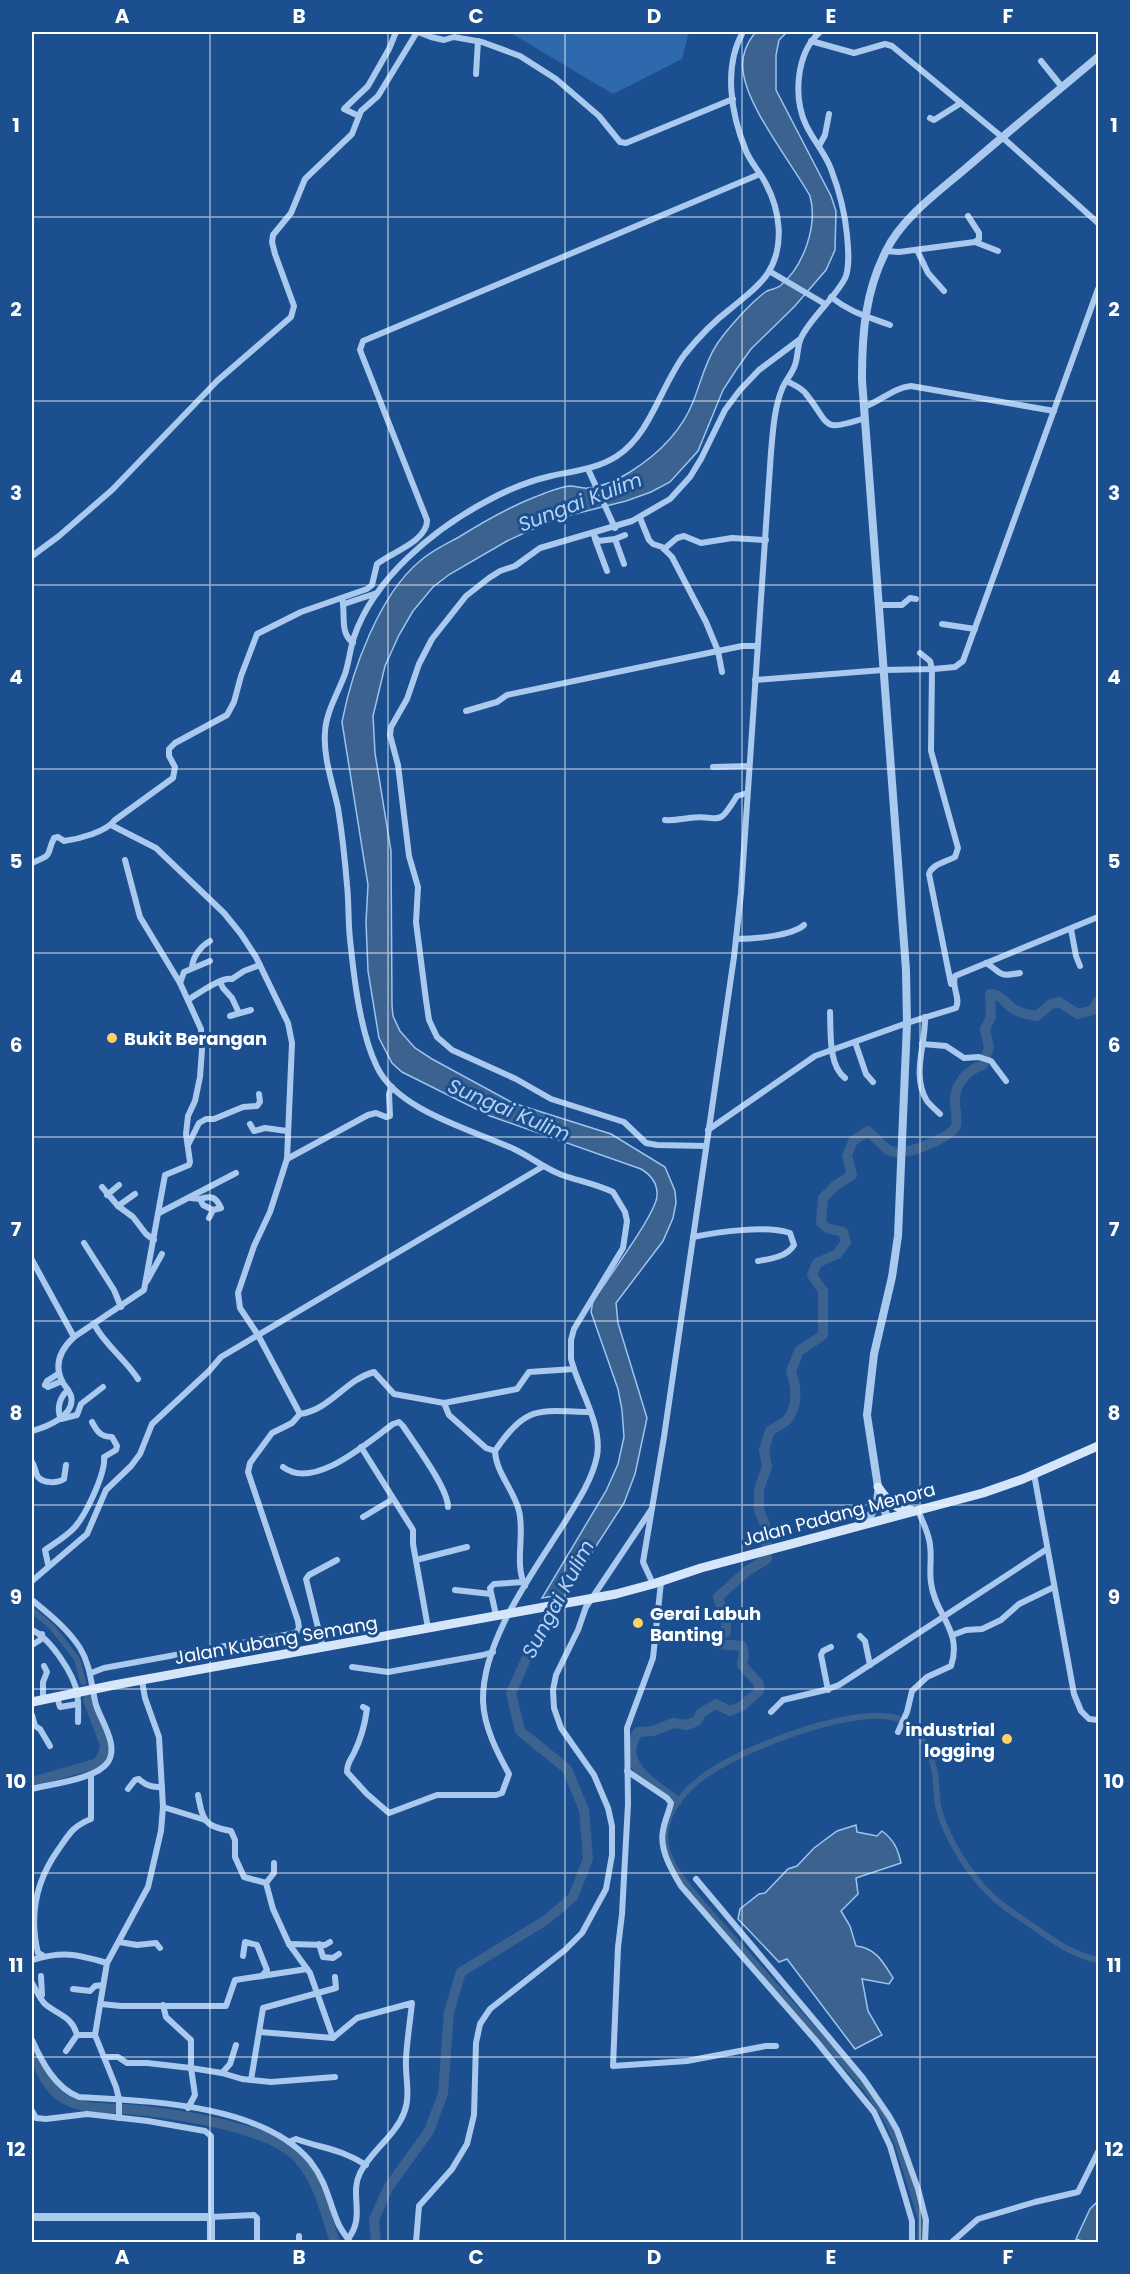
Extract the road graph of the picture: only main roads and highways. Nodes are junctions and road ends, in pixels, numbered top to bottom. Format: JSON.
{"nodes":[{"id":1,"x":1098,"y":1449,"type":"edge"},
{"id":2,"x":878,"y":1486,"type":"road end"},
{"id":3,"x":918,"y":1510,"type":"junction"},
{"id":4,"x":526,"y":1610,"type":"joint"},
{"id":5,"x":32,"y":1702,"type":"edge"}],
"edges":[{"from":1,"to":3,"type":"main road","name":"Jalan Padang Menora"},
{"from":2,"to":3,"type":"main road"},
{"from":3,"to":4,"type":"main road","name":"Jalan Padang Menora"},
{"from":4,"to":5,"type":"main road","name":"Jalan Kubang Semang"}]}
